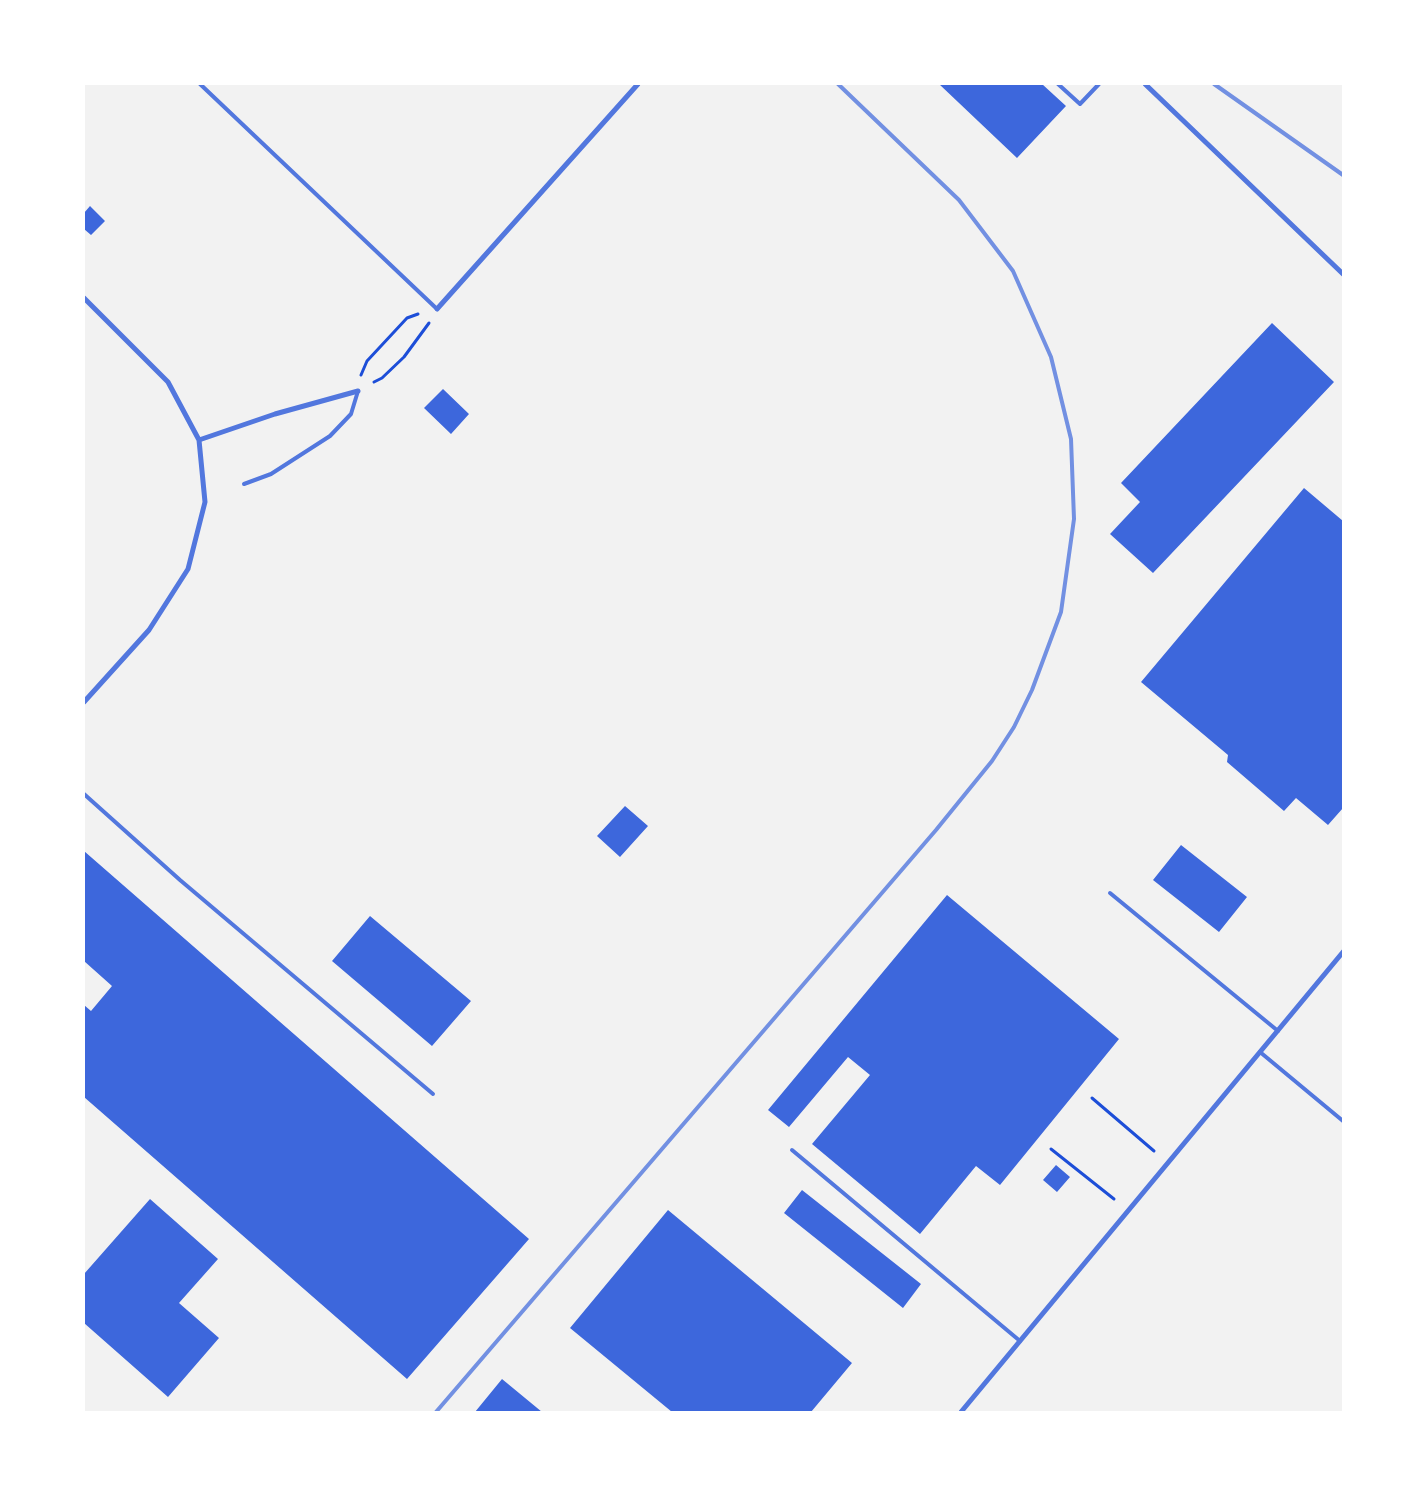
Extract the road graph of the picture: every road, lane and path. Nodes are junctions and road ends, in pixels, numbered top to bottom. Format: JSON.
{"nodes":[{"id":1,"x":200,"y":84,"type":"edge"},
{"id":2,"x":638,"y":84,"type":"edge"},
{"id":3,"x":1058,"y":84,"type":"edge"},
{"id":4,"x":1099,"y":84,"type":"edge"},
{"id":5,"x":1145,"y":84,"type":"edge"},
{"id":6,"x":1343,"y":274,"type":"edge"},
{"id":7,"x":84,"y":298,"type":"edge"},
{"id":8,"x":437,"y":309,"type":"junction"},
{"id":9,"x":358,"y":391,"type":"junction"},
{"id":10,"x":199,"y":440,"type":"junction"},
{"id":11,"x":244,"y":484,"type":"dead end"},
{"id":12,"x":84,"y":702,"type":"edge"},
{"id":13,"x":84,"y":794,"type":"edge"},
{"id":14,"x":1110,"y":893,"type":"dead end"},
{"id":15,"x":1343,"y":952,"type":"edge"},
{"id":16,"x":1278,"y":1031,"type":"junction"},
{"id":17,"x":1260,"y":1052,"type":"junction"},
{"id":18,"x":433,"y":1094,"type":"dead end"},
{"id":19,"x":1092,"y":1098,"type":"dead end"},
{"id":20,"x":1343,"y":1121,"type":"edge"},
{"id":21,"x":1051,"y":1148,"type":"dead end"},
{"id":22,"x":792,"y":1150,"type":"dead end"},
{"id":23,"x":1168,"y":1162,"type":"junction"},
{"id":24,"x":1128,"y":1210,"type":"junction"},
{"id":25,"x":1020,"y":1341,"type":"junction"},
{"id":26,"x":961,"y":1412,"type":"edge"}],
"edges":[{"from":1,"to":8,"type":"lane"},
{"from":2,"to":8,"type":"street"},
{"from":3,"to":4,"type":"lane"},
{"from":5,"to":6,"type":"street"},
{"from":7,"to":10,"type":"street"},
{"from":8,"to":9,"type":"path"},
{"from":8,"to":9,"type":"path"},
{"from":9,"to":10,"type":"street"},
{"from":9,"to":11,"type":"lane"},
{"from":10,"to":12,"type":"street"},
{"from":13,"to":18,"type":"lane"},
{"from":14,"to":16,"type":"lane"},
{"from":15,"to":16,"type":"street"},
{"from":16,"to":17,"type":"street"},
{"from":17,"to":20,"type":"lane"},
{"from":17,"to":23,"type":"street"},
{"from":19,"to":23,"type":"path"},
{"from":21,"to":24,"type":"path"},
{"from":22,"to":25,"type":"lane"},
{"from":23,"to":24,"type":"street"},
{"from":24,"to":25,"type":"street"},
{"from":25,"to":26,"type":"street"}]}
